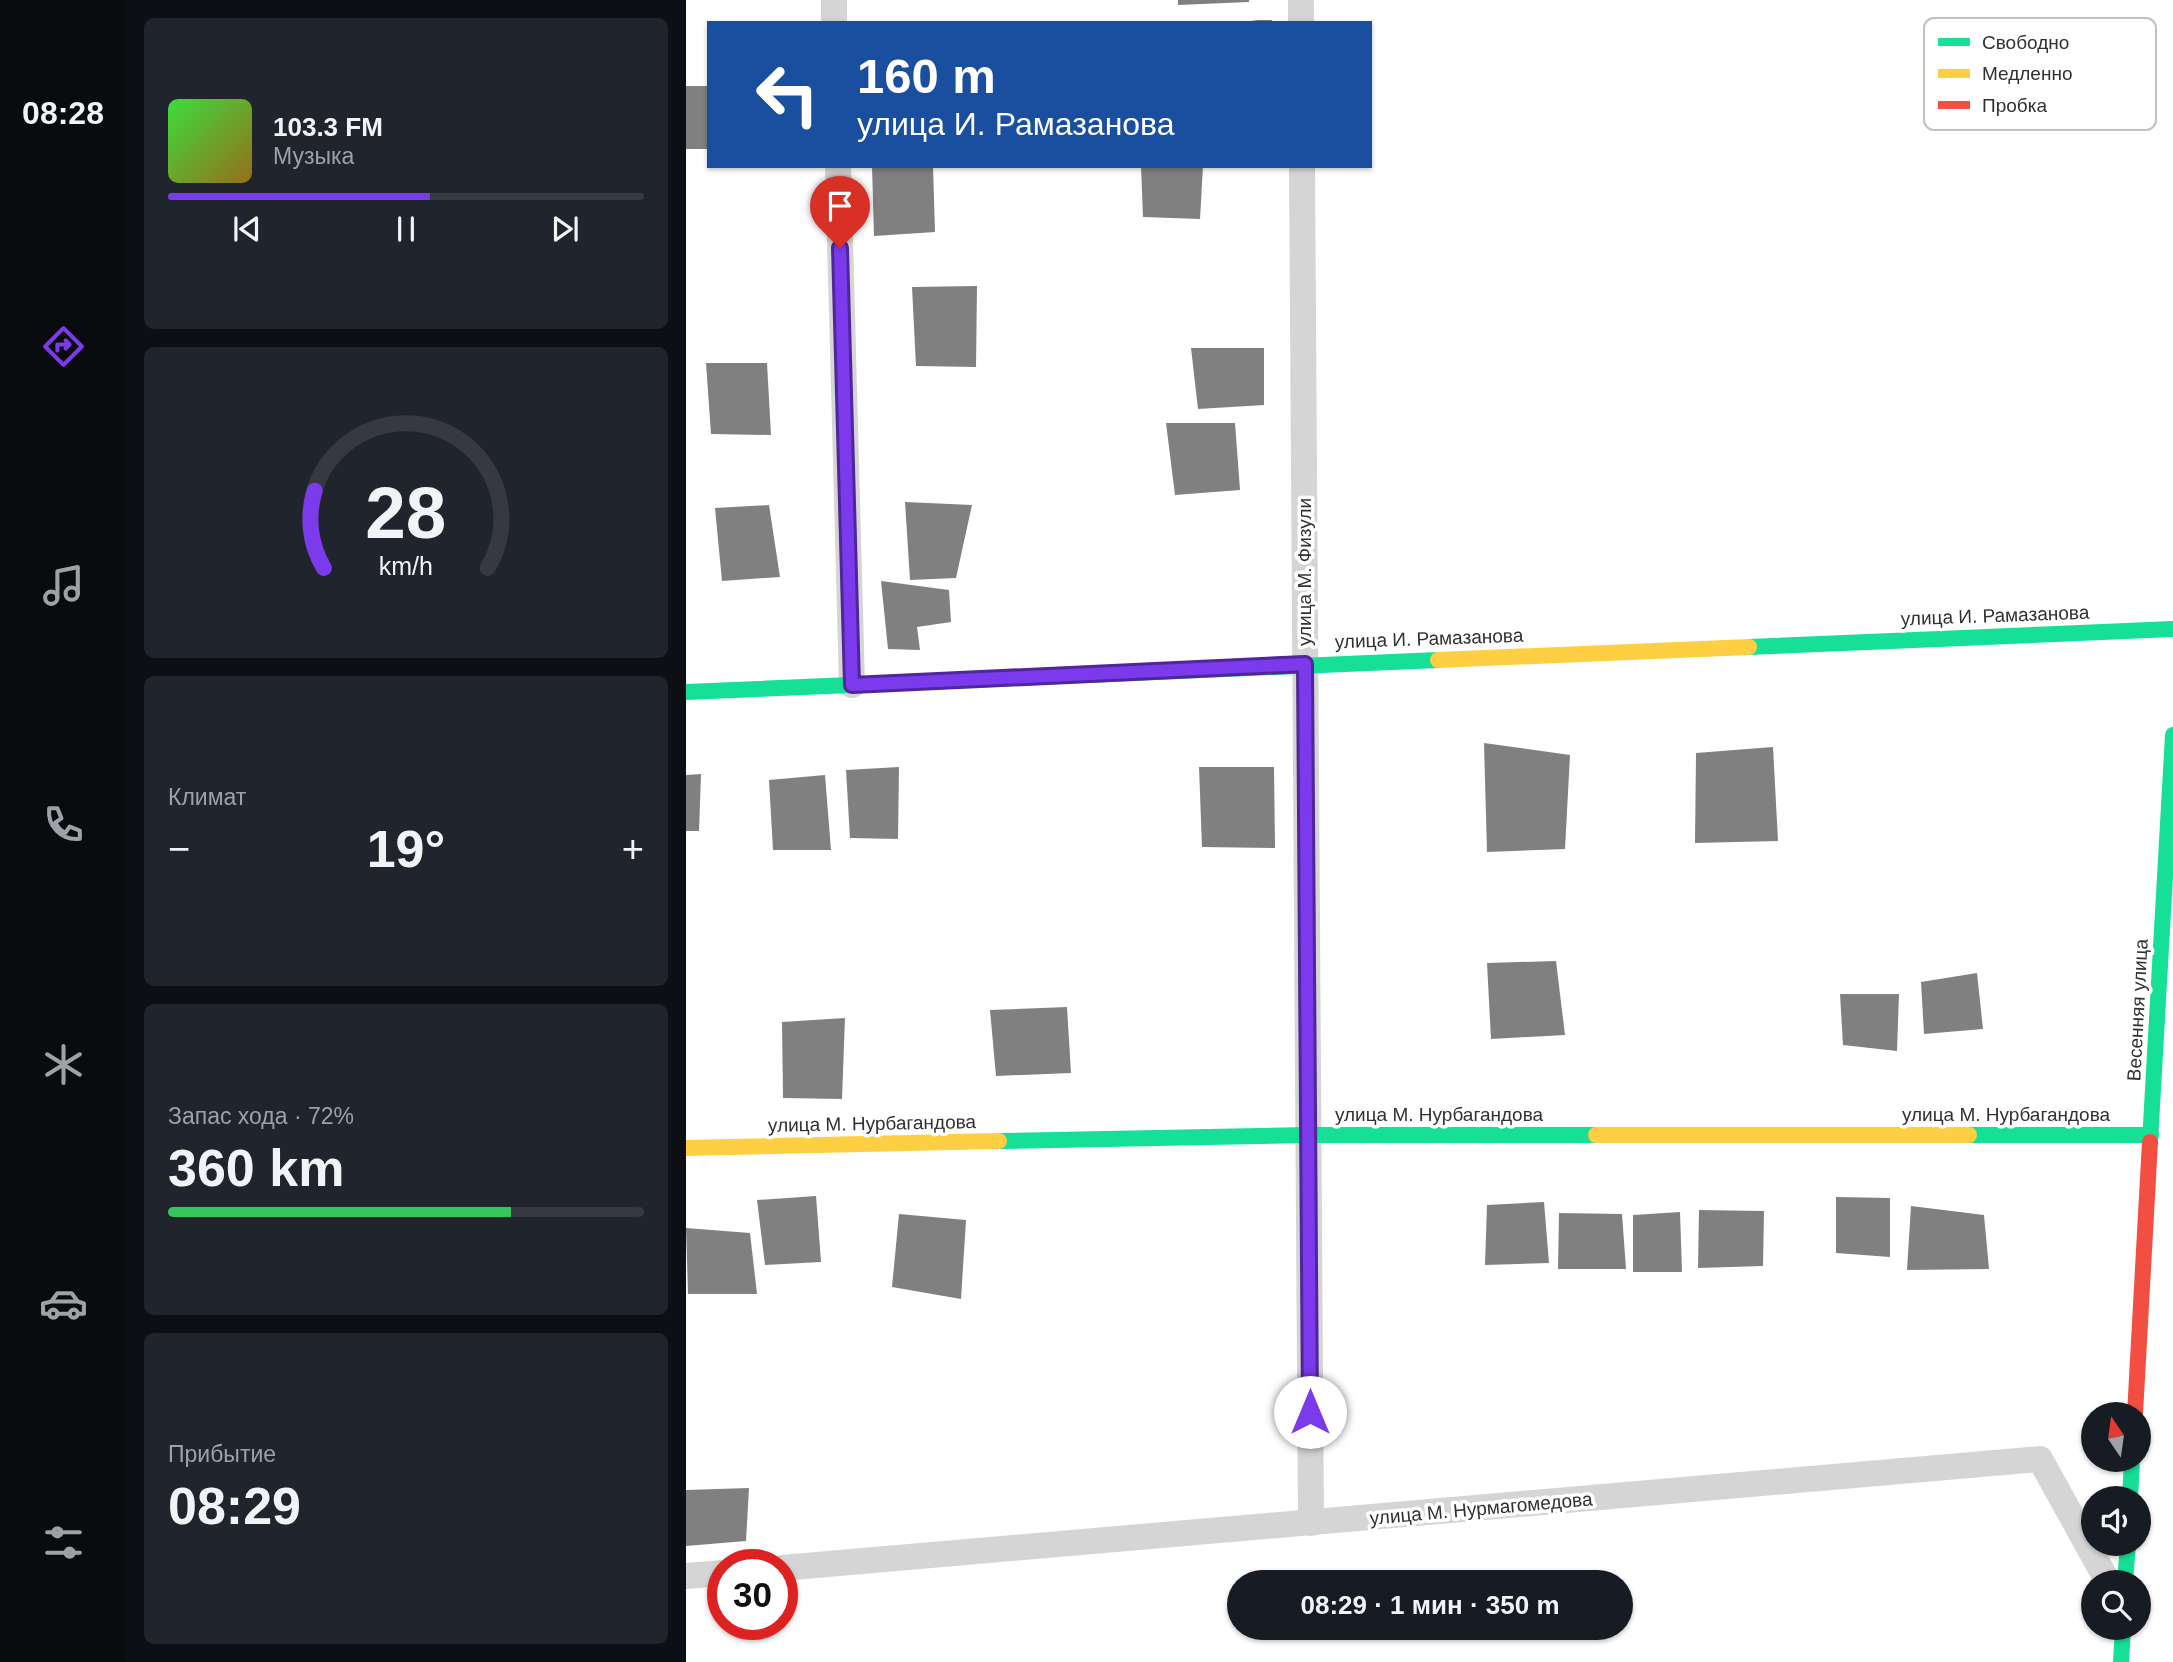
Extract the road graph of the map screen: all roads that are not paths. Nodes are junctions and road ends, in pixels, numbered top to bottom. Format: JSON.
{"nodes":[{"id":1,"x":834,"y":0,"type":"edge"},
{"id":2,"x":1301,"y":0,"type":"edge"},
{"id":3,"x":834,"y":21,"type":"edge"},
{"id":4,"x":1301,"y":21,"type":"edge"},
{"id":5,"x":838,"y":168,"type":"edge"},
{"id":6,"x":1302,"y":168,"type":"edge"},
{"id":7,"x":2173,"y":629,"type":"edge"},
{"id":8,"x":1305,"y":664,"type":"junction"},
{"id":9,"x":852,"y":685,"type":"junction"},
{"id":10,"x":686,"y":692,"type":"edge"},
{"id":11,"x":2173,"y":735,"type":"edge"},
{"id":12,"x":1308,"y":1135,"type":"junction"},
{"id":13,"x":2151,"y":1135,"type":"junction"},
{"id":14,"x":686,"y":1148,"type":"edge"},
{"id":15,"x":2136,"y":1402,"type":"edge"},
{"id":16,"x":1311,"y":1523,"type":"junction"},
{"id":17,"x":798,"y":1567,"type":"edge"},
{"id":18,"x":2101,"y":1570,"type":"edge"},
{"id":19,"x":707,"y":1574,"type":"edge"},
{"id":20,"x":686,"y":1576,"type":"edge"},
{"id":21,"x":2122,"y":1640,"type":"edge"},
{"id":22,"x":2121,"y":1662,"type":"edge"}],
"edges":[{"from":1,"to":3,"type":"street"},
{"from":2,"to":4,"type":"street"},
{"from":5,"to":9,"type":"street"},
{"from":6,"to":8,"type":"street","name":"улица М. Физули"},
{"from":7,"to":8,"type":"street","name":"улица И. Рамазанова"},
{"from":8,"to":9,"type":"street","name":"улица И. Рамазанова"},
{"from":8,"to":12,"type":"street","name":"улица М. Физули"},
{"from":9,"to":10,"type":"street","name":"улица И. Рамазанова"},
{"from":11,"to":13,"type":"street","name":"Весенняя улица"},
{"from":12,"to":13,"type":"street","name":"улица М. Нурбагандова"},
{"from":12,"to":14,"type":"street","name":"улица М. Нурбагандова"},
{"from":12,"to":16,"type":"street","name":"улица М. Физули"},
{"from":13,"to":15,"type":"street","name":"Весенняя улица"},
{"from":16,"to":17,"type":"street","name":"улица М. Нурмагомедова"},
{"from":16,"to":18,"type":"street","name":"улица М. Нурмагомедова"},
{"from":19,"to":20,"type":"street"},
{"from":21,"to":22,"type":"street"}]}
